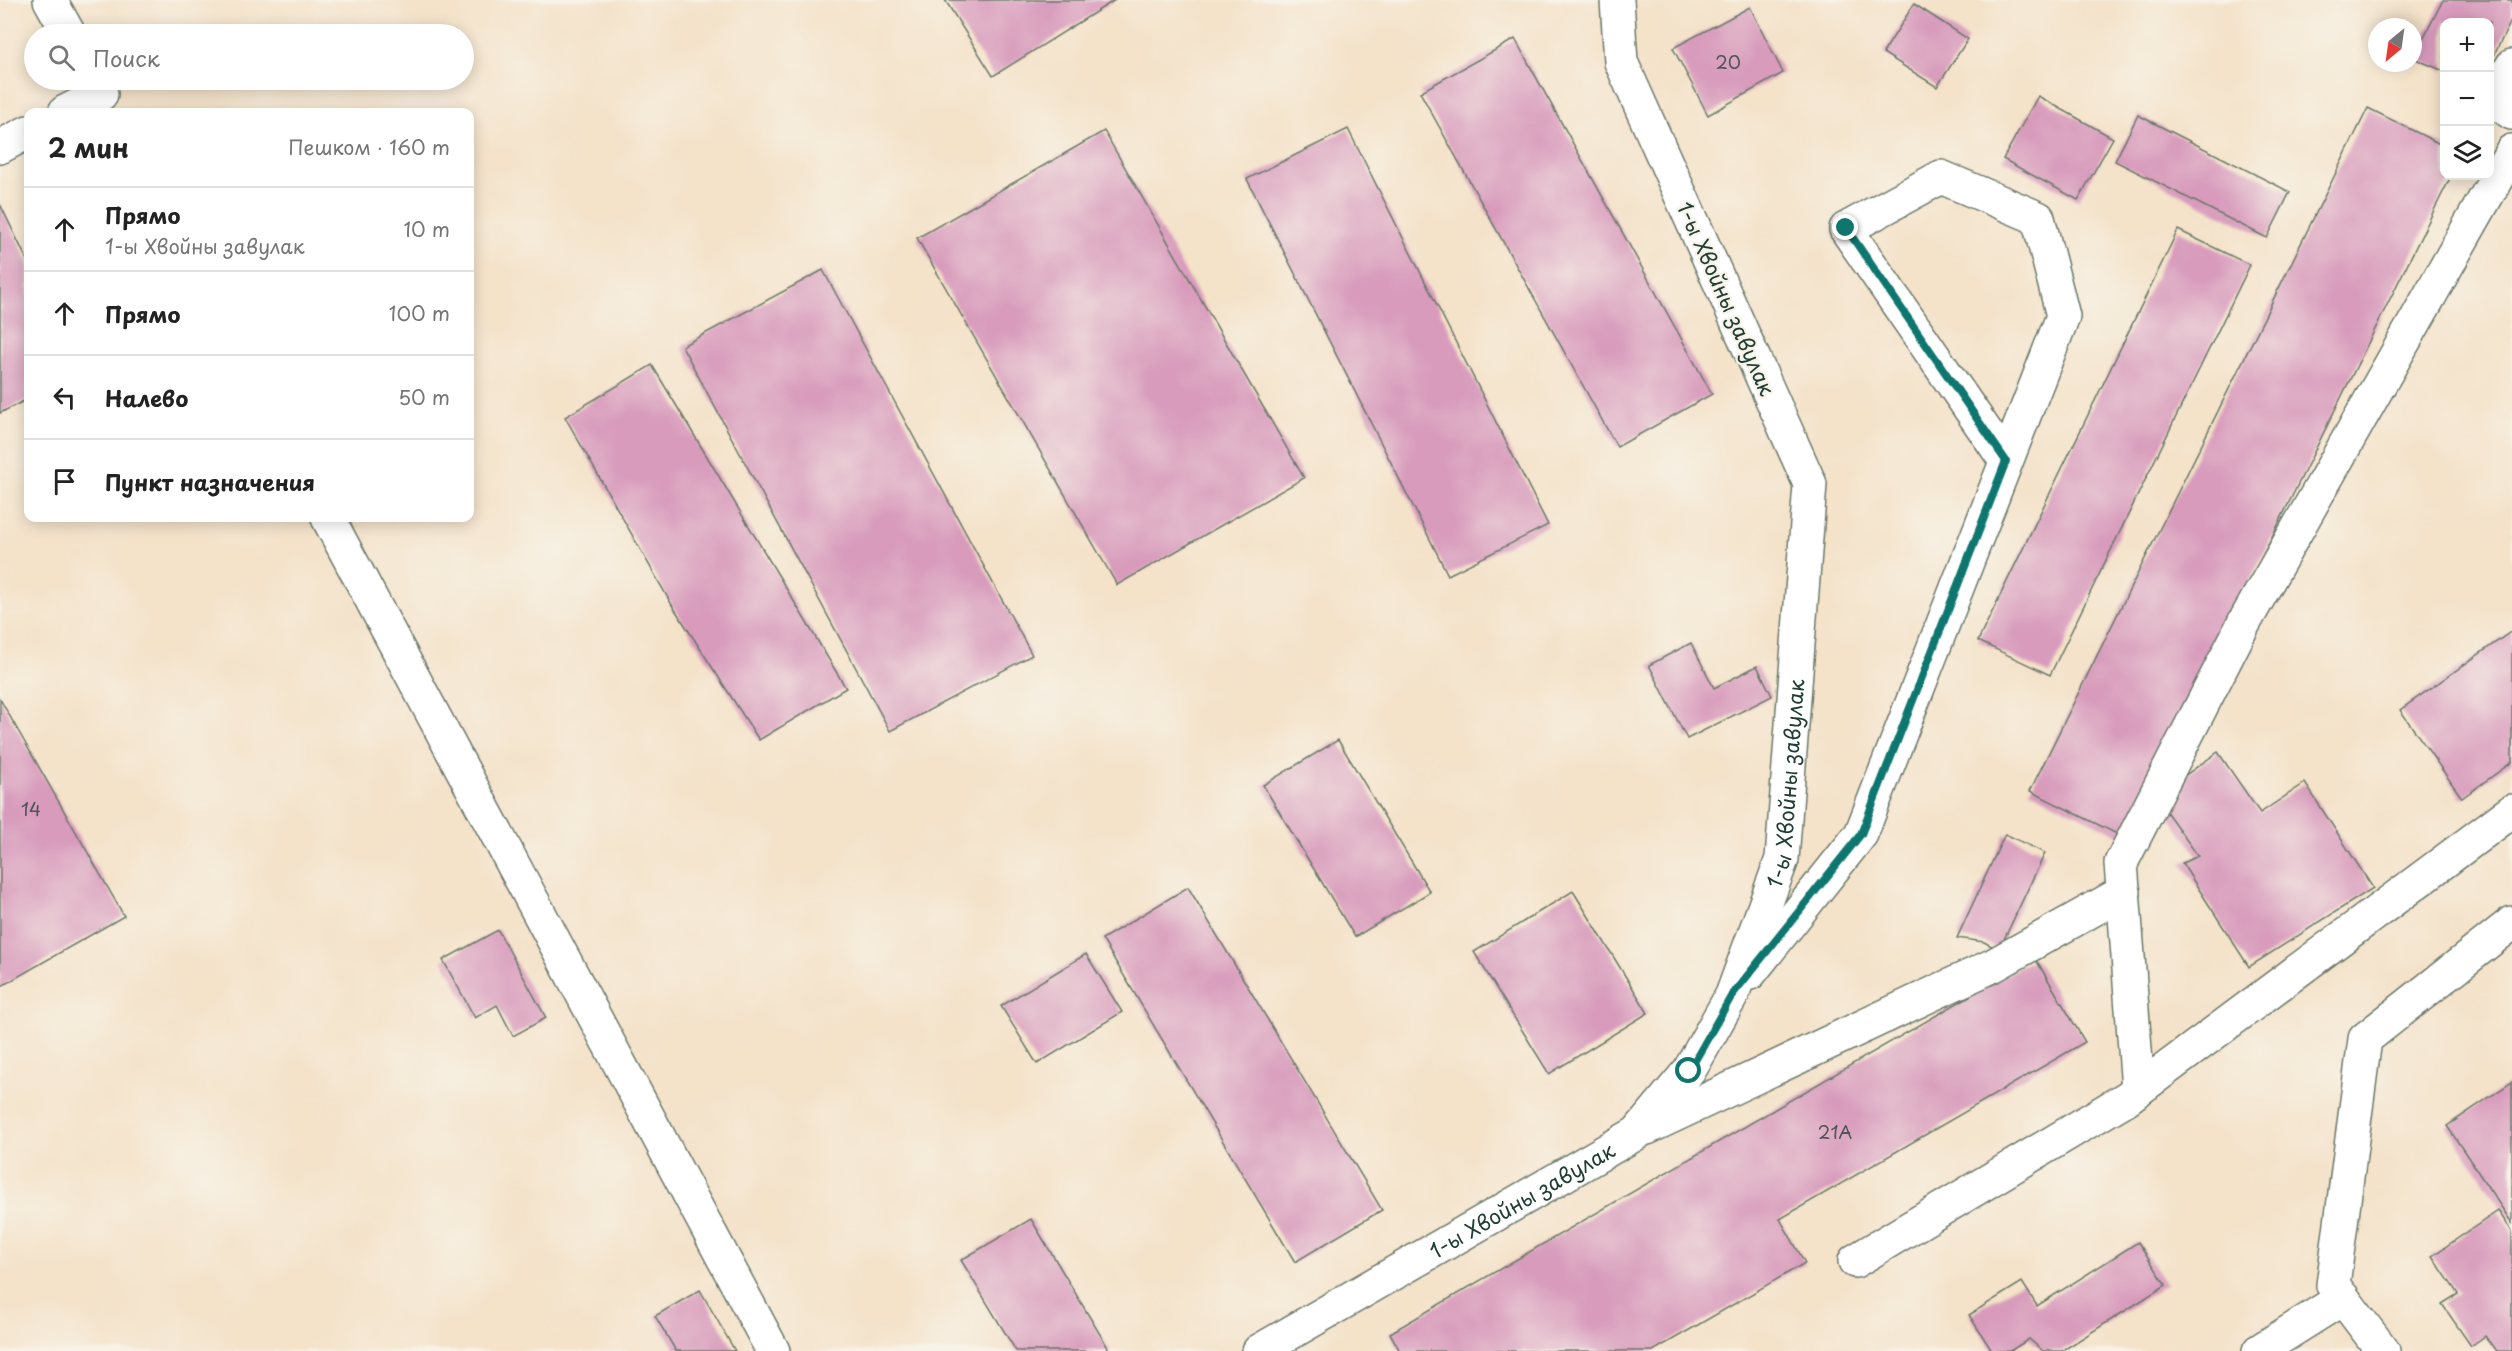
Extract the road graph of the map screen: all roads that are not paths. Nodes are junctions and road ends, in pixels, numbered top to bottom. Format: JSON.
{"nodes":[{"id":1,"x":50,"y":0,"type":"edge"},
{"id":2,"x":1617,"y":0,"type":"edge"},
{"id":3,"x":63,"y":24,"type":"edge"},
{"id":4,"x":2512,"y":66,"type":"edge"},
{"id":5,"x":102,"y":95,"type":"edge"},
{"id":6,"x":74,"y":108,"type":"edge"},
{"id":7,"x":2512,"y":113,"type":"edge"},
{"id":8,"x":24,"y":134,"type":"edge"},
{"id":9,"x":0,"y":147,"type":"edge"},
{"id":10,"x":2512,"y":151,"type":"edge"},
{"id":11,"x":2006,"y":461,"type":"junction"},
{"id":12,"x":329,"y":522,"type":"edge"},
{"id":13,"x":2512,"y":811,"type":"edge"},
{"id":14,"x":2124,"y":892,"type":"junction"},
{"id":15,"x":2512,"y":923,"type":"edge"},
{"id":16,"x":1732,"y":995,"type":"junction"},
{"id":17,"x":2138,"y":1089,"type":"junction"},
{"id":18,"x":1637,"y":1133,"type":"junction"},
{"id":19,"x":1855,"y":1261,"type":"dead end"},
{"id":20,"x":2343,"y":1298,"type":"junction"},
{"id":21,"x":773,"y":1351,"type":"edge"},
{"id":22,"x":1259,"y":1351,"type":"edge"},
{"id":23,"x":2259,"y":1351,"type":"edge"},
{"id":24,"x":2383,"y":1351,"type":"edge"}],
"edges":[{"from":1,"to":3,"type":"street"},
{"from":2,"to":16,"type":"street","name":"1-ы Хвойны завулак"},
{"from":4,"to":7,"type":"street"},
{"from":5,"to":6,"type":"street"},
{"from":8,"to":9,"type":"street"},
{"from":10,"to":14,"type":"street"},
{"from":11,"to":11,"type":"street"},
{"from":11,"to":16,"type":"street"},
{"from":12,"to":21,"type":"street"},
{"from":13,"to":17,"type":"street"},
{"from":14,"to":17,"type":"street"},
{"from":14,"to":18,"type":"street"},
{"from":15,"to":20,"type":"street"},
{"from":16,"to":18,"type":"street","name":"1-ы Хвойны завулак"},
{"from":17,"to":19,"type":"street"},
{"from":18,"to":22,"type":"street","name":"1-ы Хвойны завулак"},
{"from":20,"to":23,"type":"street"},
{"from":20,"to":24,"type":"street"}]}
